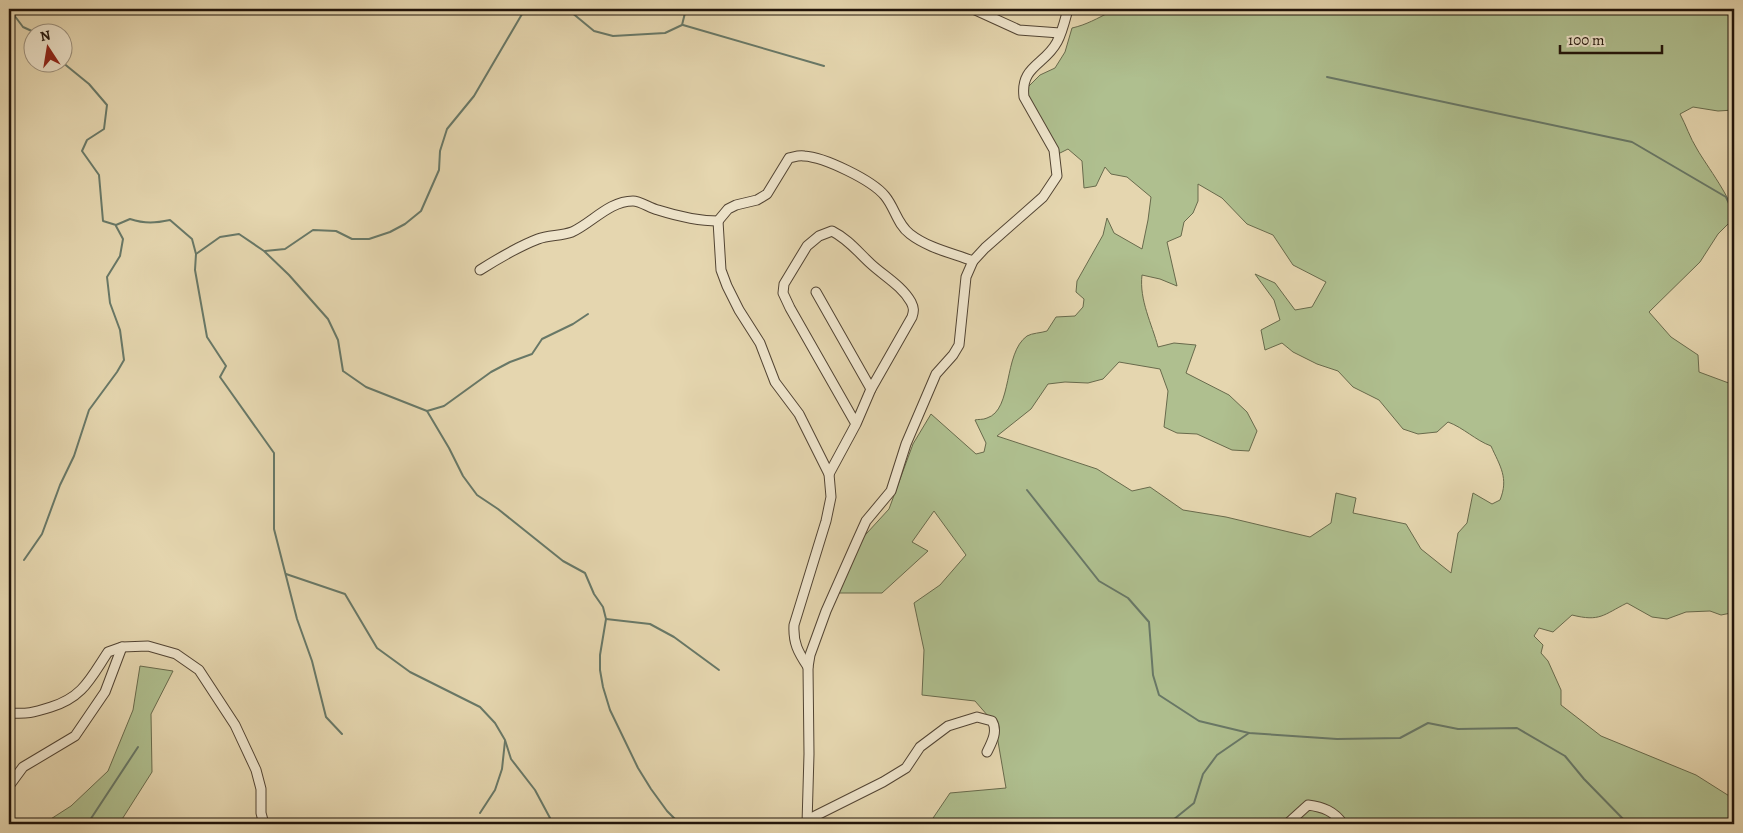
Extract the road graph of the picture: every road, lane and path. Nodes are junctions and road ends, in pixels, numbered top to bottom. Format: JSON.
{"nodes":[{"id":1,"x":973,"y":9,"type":"edge"},
{"id":2,"x":1068,"y":9,"type":"edge"},
{"id":3,"x":1060,"y":32,"type":"junction"},
{"id":4,"x":718,"y":222,"type":"junction"},
{"id":5,"x":973,"y":261,"type":"junction"},
{"id":6,"x":480,"y":270,"type":"dead end"},
{"id":7,"x":816,"y":292,"type":"dead end"},
{"id":8,"x":871,"y":389,"type":"junction"},
{"id":9,"x":856,"y":424,"type":"junction"},
{"id":10,"x":829,"y":474,"type":"junction"},
{"id":11,"x":122,"y":647,"type":"junction"},
{"id":12,"x":808,"y":667,"type":"junction"},
{"id":13,"x":9,"y":713,"type":"edge"},
{"id":14,"x":987,"y":752,"type":"dead end"},
{"id":15,"x":9,"y":786,"type":"edge"},
{"id":16,"x":807,"y":822,"type":"edge"},
{"id":17,"x":264,"y":824,"type":"edge"},
{"id":18,"x":1287,"y":824,"type":"edge"},
{"id":19,"x":1344,"y":824,"type":"edge"}],
"edges":[{"from":1,"to":3,"type":"street"},
{"from":2,"to":3,"type":"street"},
{"from":3,"to":5,"type":"street"},
{"from":4,"to":5,"type":"street"},
{"from":4,"to":6,"type":"street"},
{"from":4,"to":10,"type":"street"},
{"from":5,"to":12,"type":"street"},
{"from":7,"to":8,"type":"street"},
{"from":8,"to":9,"type":"street"},
{"from":8,"to":9,"type":"street"},
{"from":9,"to":10,"type":"street"},
{"from":10,"to":12,"type":"street"},
{"from":11,"to":13,"type":"street"},
{"from":11,"to":15,"type":"street"},
{"from":11,"to":17,"type":"street"},
{"from":12,"to":16,"type":"street"},
{"from":14,"to":16,"type":"street"},
{"from":18,"to":19,"type":"street"}]}
